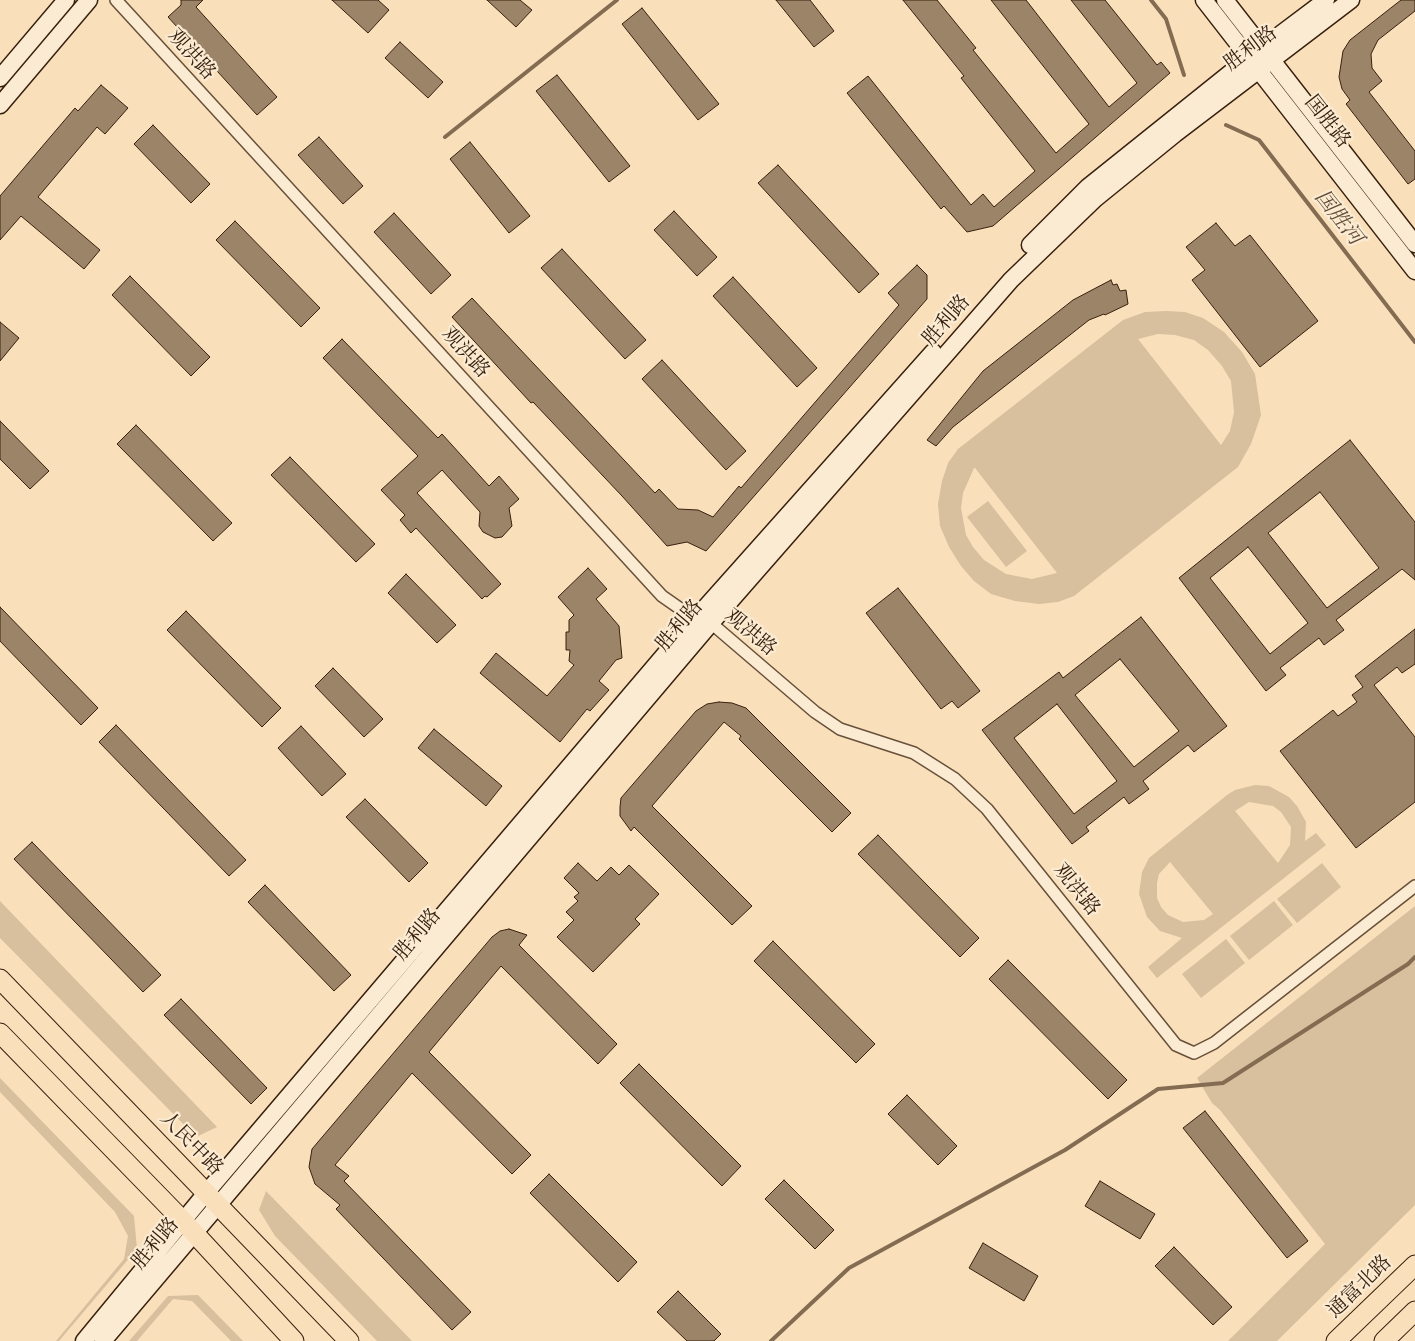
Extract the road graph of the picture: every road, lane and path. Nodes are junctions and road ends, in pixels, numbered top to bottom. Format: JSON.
{"nodes":[{"id":1,"x":66,"y":0,"type":"edge"},
{"id":2,"x":89,"y":0,"type":"edge"},
{"id":3,"x":116,"y":0,"type":"edge"},
{"id":4,"x":1204,"y":0,"type":"edge"},
{"id":5,"x":1224,"y":0,"type":"edge"},
{"id":6,"x":1326,"y":0,"type":"edge"},
{"id":7,"x":1351,"y":0,"type":"edge"},
{"id":8,"x":1261,"y":59,"type":"junction"},
{"id":9,"x":0,"y":78,"type":"edge"},
{"id":10,"x":0,"y":105,"type":"edge"},
{"id":11,"x":1415,"y":244,"type":"edge"},
{"id":12,"x":1415,"y":271,"type":"edge"},
{"id":13,"x":703,"y":621,"type":"junction"},
{"id":14,"x":1415,"y":886,"type":"edge"},
{"id":15,"x":0,"y":979,"type":"edge"},
{"id":16,"x":0,"y":1033,"type":"edge"},
{"id":17,"x":212,"y":1199,"type":"junction"},
{"id":18,"x":188,"y":1227,"type":"junction"},
{"id":19,"x":1415,"y":1265,"type":"edge"},
{"id":20,"x":1415,"y":1311,"type":"edge"},
{"id":21,"x":84,"y":1341,"type":"edge"},
{"id":22,"x":103,"y":1341,"type":"edge"},
{"id":23,"x":294,"y":1341,"type":"edge"},
{"id":24,"x":348,"y":1341,"type":"edge"},
{"id":25,"x":1336,"y":1341,"type":"edge"},
{"id":26,"x":1384,"y":1341,"type":"edge"}],
"edges":[{"from":1,"to":9,"type":"street"},
{"from":2,"to":10,"type":"street"},
{"from":3,"to":13,"type":"street","name":"观洪路"},
{"from":4,"to":8,"type":"street","name":"国胜路"},
{"from":5,"to":8,"type":"street","name":"国胜路"},
{"from":6,"to":8,"type":"street","name":"胜利路"},
{"from":7,"to":8,"type":"street","name":"胜利路"},
{"from":8,"to":11,"type":"street","name":"国胜路"},
{"from":8,"to":12,"type":"street","name":"国胜路"},
{"from":8,"to":13,"type":"street","name":"胜利路"},
{"from":13,"to":14,"type":"street","name":"观洪路"},
{"from":13,"to":17,"type":"street","name":"胜利路"},
{"from":15,"to":17,"type":"main road","name":"人民中路"},
{"from":16,"to":18,"type":"main road"},
{"from":17,"to":18,"type":"street","name":"胜利路"},
{"from":17,"to":24,"type":"main road","name":"人民中路"},
{"from":18,"to":21,"type":"street","name":"胜利路"},
{"from":18,"to":22,"type":"street","name":"胜利路"},
{"from":18,"to":23,"type":"main road"},
{"from":19,"to":25,"type":"main road","name":"通富北路"},
{"from":20,"to":26,"type":"main road"}]}
